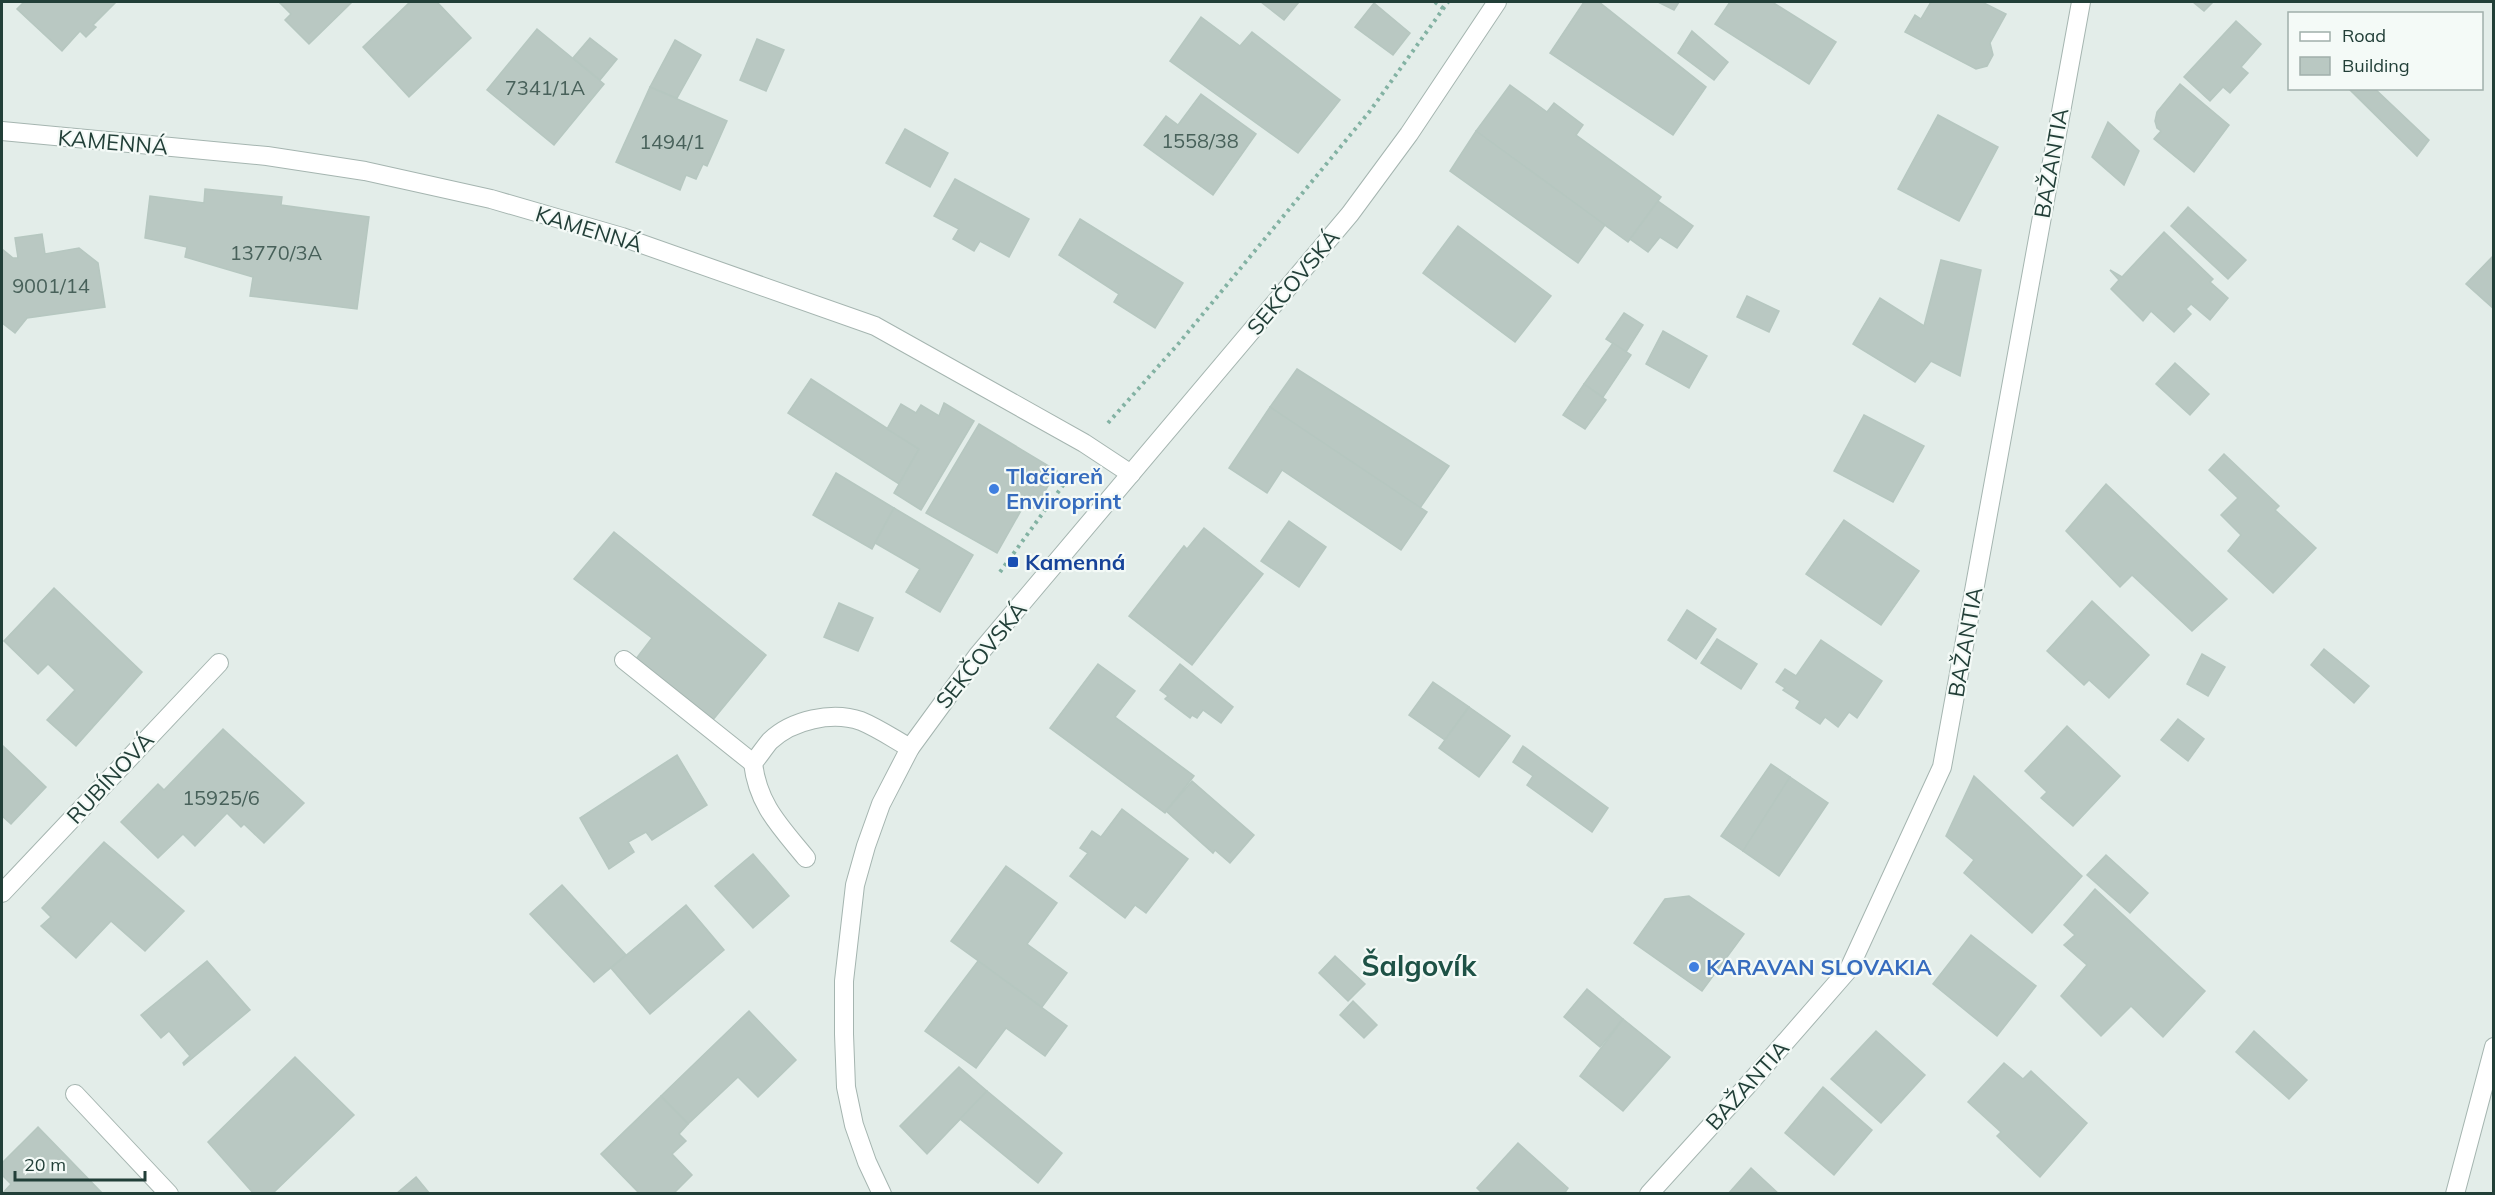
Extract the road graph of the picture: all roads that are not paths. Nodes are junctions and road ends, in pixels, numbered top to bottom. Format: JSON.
{"nodes":[{"id":1,"x":1497,"y":2,"type":"edge"},
{"id":2,"x":2081,"y":2,"type":"edge"},
{"id":3,"x":2,"y":131,"type":"edge"},
{"id":4,"x":1131,"y":474,"type":"junction"},
{"id":5,"x":624,"y":660,"type":"dead end"},
{"id":6,"x":219,"y":663,"type":"dead end"},
{"id":7,"x":910,"y":748,"type":"junction"},
{"id":8,"x":753,"y":763,"type":"junction"},
{"id":9,"x":806,"y":858,"type":"dead end"},
{"id":10,"x":2,"y":893,"type":"edge"},
{"id":11,"x":2493,"y":1047,"type":"edge"},
{"id":12,"x":75,"y":1094,"type":"dead end"},
{"id":13,"x":169,"y":1194,"type":"edge"},
{"id":14,"x":882,"y":1194,"type":"edge"},
{"id":15,"x":1649,"y":1194,"type":"edge"},
{"id":16,"x":2455,"y":1194,"type":"edge"}],
"edges":[{"from":1,"to":4,"type":"street","name":"SEKČOVSKÁ"},
{"from":2,"to":15,"type":"street","name":"BAŽANTIA"},
{"from":3,"to":4,"type":"street","name":"KAMENNÁ"},
{"from":4,"to":7,"type":"street","name":"SEKČOVSKÁ"},
{"from":5,"to":8,"type":"street"},
{"from":6,"to":10,"type":"street","name":"RUBÍNOVÁ"},
{"from":7,"to":8,"type":"street"},
{"from":7,"to":14,"type":"street","name":"SEKČOVSKÁ"},
{"from":8,"to":9,"type":"street"},
{"from":11,"to":16,"type":"street"},
{"from":12,"to":13,"type":"street"}]}
